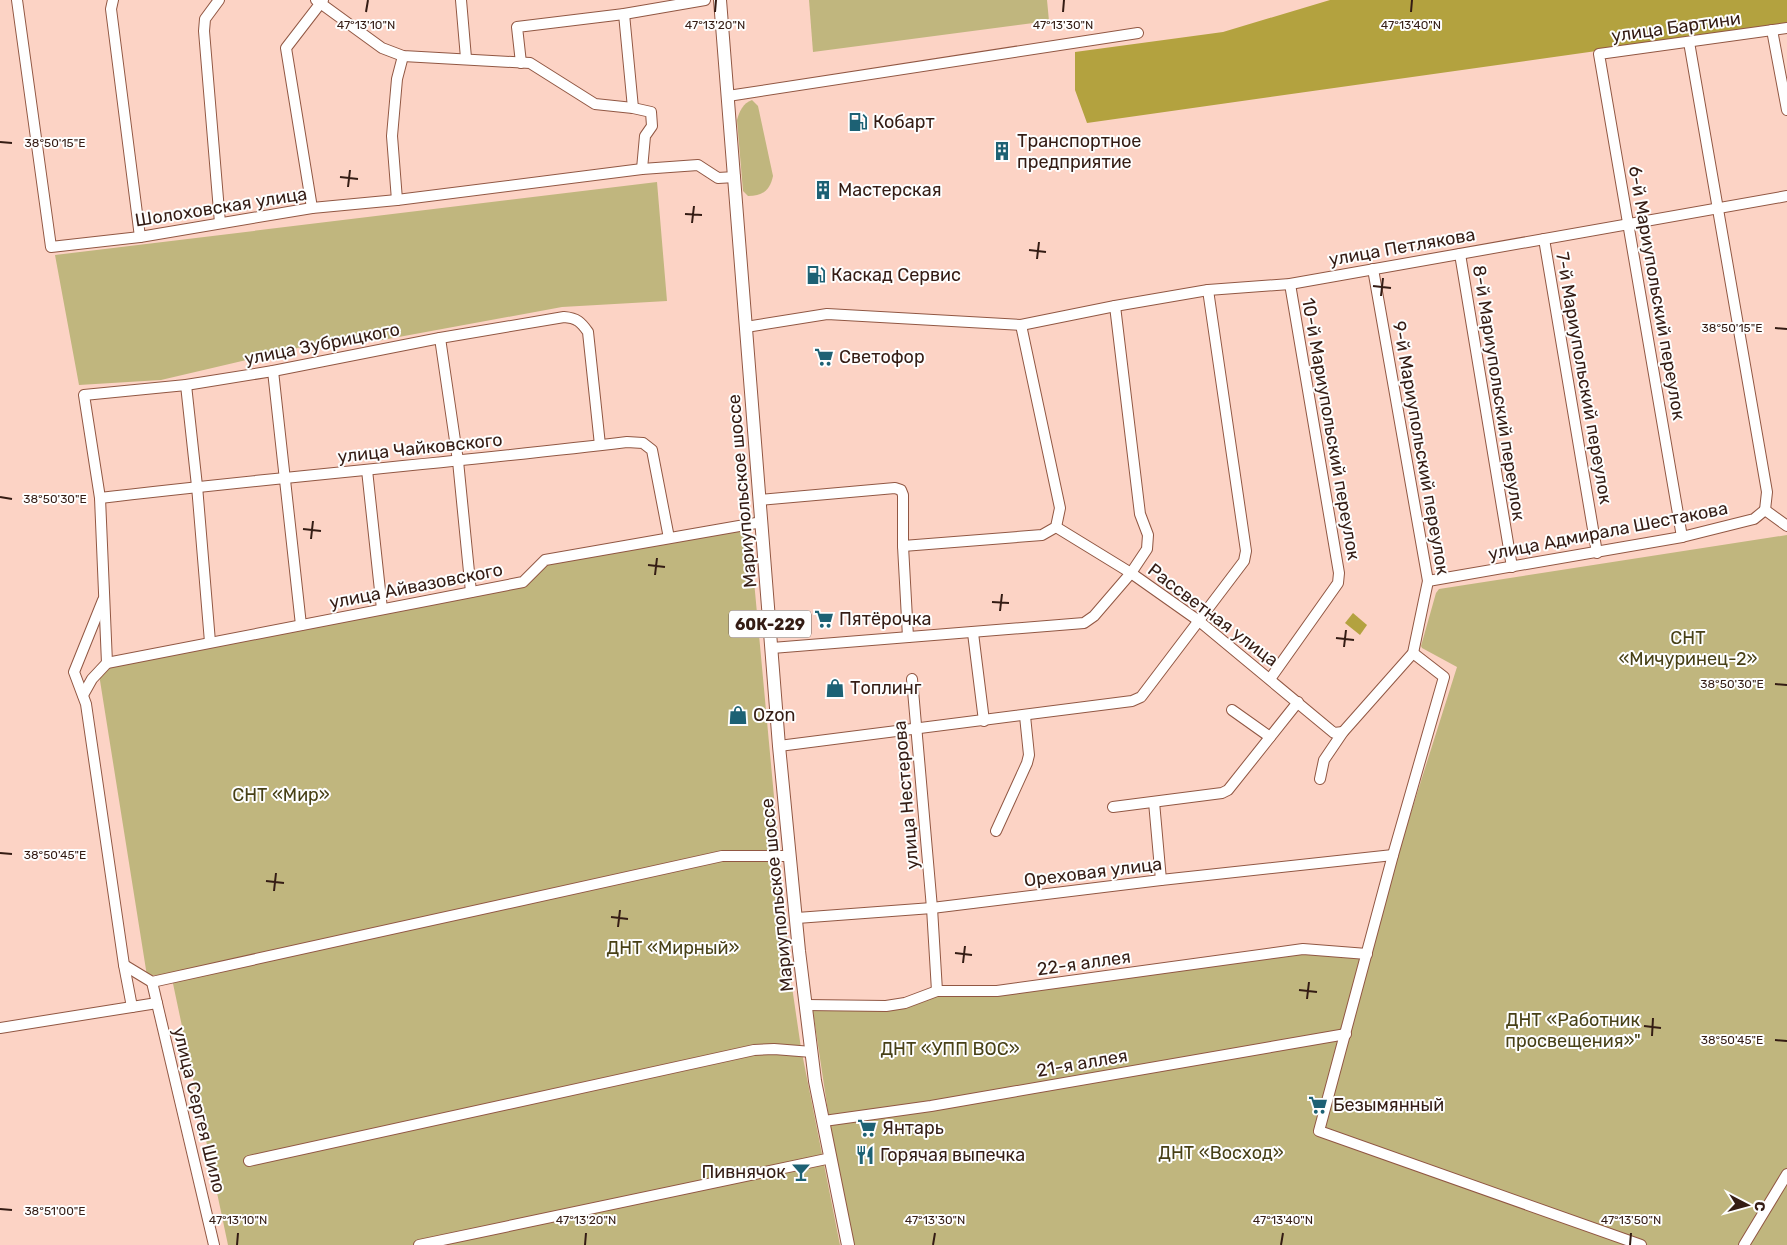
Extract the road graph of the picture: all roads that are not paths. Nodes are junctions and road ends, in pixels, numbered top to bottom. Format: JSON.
{"nodes":[{"id":1,"x":17,"y":0,"type":"edge"},
{"id":2,"x":113,"y":0,"type":"edge"},
{"id":3,"x":219,"y":0,"type":"edge"},
{"id":4,"x":461,"y":0,"type":"edge"},
{"id":5,"x":705,"y":0,"type":"edge"},
{"id":6,"x":720,"y":0,"type":"edge"},
{"id":7,"x":320,"y":1,"type":"edge"},
{"id":8,"x":624,"y":14,"type":"junction"},
{"id":9,"x":1787,"y":28,"type":"edge"},
{"id":10,"x":1772,"y":30,"type":"junction"},
{"id":11,"x":1138,"y":33,"type":"dead end"},
{"id":12,"x":1689,"y":42,"type":"junction"},
{"id":13,"x":1599,"y":54,"type":"joint"},
{"id":14,"x":403,"y":56,"type":"junction"},
{"id":15,"x":466,"y":58,"type":"junction"},
{"id":16,"x":521,"y":63,"type":"junction"},
{"id":17,"x":728,"y":96,"type":"junction"},
{"id":18,"x":633,"y":108,"type":"junction"},
{"id":19,"x":1787,"y":110,"type":"edge"},
{"id":20,"x":642,"y":168,"type":"junction"},
{"id":21,"x":735,"y":177,"type":"junction"},
{"id":22,"x":1787,"y":196,"type":"edge"},
{"id":23,"x":397,"y":200,"type":"junction"},
{"id":24,"x":312,"y":208,"type":"junction"},
{"id":25,"x":1718,"y":208,"type":"junction"},
{"id":26,"x":220,"y":222,"type":"junction"},
{"id":27,"x":1629,"y":224,"type":"junction"},
{"id":28,"x":140,"y":237,"type":"junction"},
{"id":29,"x":1544,"y":239,"type":"junction"},
{"id":30,"x":1460,"y":254,"type":"junction"},
{"id":31,"x":1374,"y":269,"type":"junction"},
{"id":32,"x":1290,"y":284,"type":"junction"},
{"id":33,"x":1208,"y":290,"type":"junction"},
{"id":34,"x":1115,"y":306,"type":"junction"},
{"id":35,"x":1021,"y":325,"type":"junction"},
{"id":36,"x":746,"y":327,"type":"junction"},
{"id":37,"x":440,"y":338,"type":"junction"},
{"id":38,"x":273,"y":371,"type":"junction"},
{"id":39,"x":186,"y":385,"type":"junction"},
{"id":40,"x":600,"y":445,"type":"junction"},
{"id":41,"x":458,"y":461,"type":"junction"},
{"id":42,"x":367,"y":470,"type":"junction"},
{"id":43,"x":285,"y":478,"type":"junction"},
{"id":44,"x":197,"y":486,"type":"junction"},
{"id":45,"x":100,"y":498,"type":"junction"},
{"id":46,"x":760,"y":500,"type":"junction"},
{"id":47,"x":1765,"y":510,"type":"junction"},
{"id":48,"x":762,"y":522,"type":"junction"},
{"id":49,"x":1787,"y":526,"type":"edge"},
{"id":50,"x":1056,"y":527,"type":"junction"},
{"id":51,"x":1682,"y":537,"type":"junction"},
{"id":52,"x":669,"y":538,"type":"junction"},
{"id":53,"x":903,"y":546,"type":"junction"},
{"id":54,"x":1597,"y":553,"type":"junction"},
{"id":55,"x":1512,"y":567,"type":"junction"},
{"id":56,"x":1131,"y":573,"type":"junction"},
{"id":57,"x":1428,"y":582,"type":"junction"},
{"id":58,"x":471,"y":592,"type":"junction"},
{"id":59,"x":105,"y":597,"type":"junction"},
{"id":60,"x":382,"y":610,"type":"junction"},
{"id":61,"x":1200,"y":621,"type":"junction"},
{"id":62,"x":301,"y":625,"type":"junction"},
{"id":63,"x":973,"y":633,"type":"junction"},
{"id":64,"x":908,"y":637,"type":"junction"},
{"id":65,"x":210,"y":642,"type":"junction"},
{"id":66,"x":772,"y":648,"type":"junction"},
{"id":67,"x":1413,"y":653,"type":"junction"},
{"id":68,"x":107,"y":663,"type":"junction"},
{"id":69,"x":912,"y":679,"type":"dead end"},
{"id":70,"x":1270,"y":679,"type":"junction"},
{"id":71,"x":83,"y":695,"type":"junction"},
{"id":72,"x":1298,"y":702,"type":"junction"},
{"id":73,"x":1232,"y":710,"type":"dead end"},
{"id":74,"x":1024,"y":716,"type":"junction"},
{"id":75,"x":984,"y":721,"type":"junction"},
{"id":76,"x":917,"y":729,"type":"junction"},
{"id":77,"x":1344,"y":732,"type":"junction"},
{"id":78,"x":1270,"y":737,"type":"junction"},
{"id":79,"x":779,"y":746,"type":"junction"},
{"id":80,"x":1320,"y":779,"type":"dead end"},
{"id":81,"x":1154,"y":802,"type":"junction"},
{"id":82,"x":1114,"y":807,"type":"dead end"},
{"id":83,"x":996,"y":831,"type":"dead end"},
{"id":84,"x":1393,"y":855,"type":"junction"},
{"id":85,"x":790,"y":856,"type":"junction"},
{"id":86,"x":1161,"y":880,"type":"junction"},
{"id":87,"x":932,"y":908,"type":"junction"},
{"id":88,"x":797,"y":918,"type":"junction"},
{"id":89,"x":1367,"y":954,"type":"junction"},
{"id":90,"x":124,"y":965,"type":"junction"},
{"id":91,"x":152,"y":982,"type":"junction"},
{"id":92,"x":937,"y":991,"type":"junction"},
{"id":93,"x":157,"y":1003,"type":"junction"},
{"id":94,"x":806,"y":1005,"type":"junction"},
{"id":95,"x":132,"y":1007,"type":"junction"},
{"id":96,"x":0,"y":1028,"type":"edge"},
{"id":97,"x":1346,"y":1034,"type":"junction"},
{"id":98,"x":812,"y":1052,"type":"junction"},
{"id":99,"x":824,"y":1121,"type":"junction"},
{"id":100,"x":831,"y":1158,"type":"junction"},
{"id":101,"x":249,"y":1160,"type":"dead end"},
{"id":102,"x":1787,"y":1174,"type":"edge"},
{"id":103,"x":214,"y":1245,"type":"edge"},
{"id":104,"x":419,"y":1245,"type":"edge"},
{"id":105,"x":848,"y":1245,"type":"edge"},
{"id":106,"x":1641,"y":1245,"type":"edge"},
{"id":107,"x":1744,"y":1245,"type":"edge"}],
"edges":[{"from":1,"to":28,"type":"street","name":"Шолоховская улица"},
{"from":2,"to":28,"type":"street"},
{"from":3,"to":26,"type":"street"},
{"from":4,"to":15,"type":"street"},
{"from":5,"to":8,"type":"street"},
{"from":6,"to":17,"type":"main road","name":"Мариупольское шоссе","number":"60К-229"},
{"from":7,"to":14,"type":"street"},
{"from":7,"to":24,"type":"street"},
{"from":8,"to":16,"type":"street"},
{"from":8,"to":18,"type":"street"},
{"from":9,"to":10,"type":"street","name":"улица Бартини"},
{"from":10,"to":12,"type":"street","name":"улица Бартини"},
{"from":10,"to":19,"type":"street"},
{"from":11,"to":17,"type":"street"},
{"from":12,"to":13,"type":"street","name":"улица Бартини"},
{"from":12,"to":25,"type":"street"},
{"from":13,"to":27,"type":"street","name":"6-й Мариупольский переулок"},
{"from":14,"to":15,"type":"street"},
{"from":14,"to":23,"type":"street"},
{"from":15,"to":16,"type":"street"},
{"from":16,"to":18,"type":"street"},
{"from":17,"to":21,"type":"main road","name":"Мариупольское шоссе","number":"60К-229"},
{"from":18,"to":20,"type":"street"},
{"from":20,"to":21,"type":"street","name":"Шолоховская улица"},
{"from":20,"to":23,"type":"street","name":"Шолоховская улица"},
{"from":21,"to":36,"type":"main road","name":"Мариупольское шоссе","number":"60К-229"},
{"from":22,"to":25,"type":"street","name":"улица Петлякова"},
{"from":23,"to":24,"type":"street","name":"Шолоховская улица"},
{"from":24,"to":26,"type":"street","name":"Шолоховская улица"},
{"from":25,"to":27,"type":"street","name":"улица Петлякова"},
{"from":25,"to":47,"type":"street"},
{"from":26,"to":28,"type":"street","name":"Шолоховская улица"},
{"from":27,"to":29,"type":"street","name":"улица Петлякова"},
{"from":27,"to":51,"type":"street","name":"6-й Мариупольский переулок"},
{"from":29,"to":30,"type":"street","name":"улица Петлякова"},
{"from":29,"to":54,"type":"street","name":"7-й Мариупольский переулок"},
{"from":30,"to":31,"type":"street","name":"улица Петлякова"},
{"from":30,"to":55,"type":"street","name":"8-й Мариупольский переулок"},
{"from":31,"to":32,"type":"street","name":"улица Петлякова"},
{"from":31,"to":57,"type":"street","name":"9-й Мариупольский переулок"},
{"from":32,"to":33,"type":"street","name":"улица Петлякова"},
{"from":32,"to":70,"type":"street","name":"10-й Мариупольский переулок"},
{"from":33,"to":34,"type":"street","name":"улица Петлякова"},
{"from":33,"to":61,"type":"street"},
{"from":34,"to":35,"type":"street","name":"улица Петлякова"},
{"from":34,"to":56,"type":"street"},
{"from":35,"to":36,"type":"street","name":"улица Петлякова"},
{"from":35,"to":50,"type":"street"},
{"from":36,"to":46,"type":"main road","name":"Мариупольское шоссе","number":"60К-229"},
{"from":37,"to":38,"type":"street","name":"улица Зубрицкого"},
{"from":37,"to":40,"type":"street","name":"улица Зубрицкого"},
{"from":37,"to":41,"type":"street"},
{"from":38,"to":39,"type":"street","name":"улица Зубрицкого"},
{"from":38,"to":43,"type":"street"},
{"from":39,"to":44,"type":"street"},
{"from":39,"to":45,"type":"street","name":"улица Зубрицкого"},
{"from":40,"to":41,"type":"street","name":"улица Чайковского"},
{"from":40,"to":52,"type":"street","name":"улица Чайковского"},
{"from":41,"to":42,"type":"street","name":"улица Чайковского"},
{"from":41,"to":58,"type":"street"},
{"from":42,"to":43,"type":"street","name":"улица Чайковского"},
{"from":42,"to":60,"type":"street"},
{"from":43,"to":44,"type":"street","name":"улица Чайковского"},
{"from":43,"to":62,"type":"street"},
{"from":44,"to":45,"type":"street","name":"улица Чайковского"},
{"from":44,"to":65,"type":"street"},
{"from":45,"to":59,"type":"street"},
{"from":46,"to":48,"type":"main road","name":"Мариупольское шоссе","number":"60К-229"},
{"from":46,"to":53,"type":"street"},
{"from":47,"to":49,"type":"street"},
{"from":47,"to":51,"type":"street","name":"улица Адмирала Шестакова"},
{"from":48,"to":52,"type":"street","name":"улица Айвазовского"},
{"from":48,"to":66,"type":"main road","name":"Мариупольское шоссе","number":"60К-229"},
{"from":50,"to":53,"type":"street"},
{"from":50,"to":56,"type":"street","name":"Рассветная улица"},
{"from":51,"to":54,"type":"street","name":"улица Адмирала Шестакова"},
{"from":52,"to":58,"type":"street","name":"улица Айвазовского"},
{"from":53,"to":64,"type":"street"},
{"from":54,"to":55,"type":"street","name":"улица Адмирала Шестакова"},
{"from":55,"to":57,"type":"street","name":"улица Адмирала Шестакова"},
{"from":56,"to":61,"type":"street","name":"Рассветная улица"},
{"from":56,"to":63,"type":"street"},
{"from":57,"to":67,"type":"street","name":"9-й Мариупольский переулок"},
{"from":58,"to":60,"type":"street","name":"улица Айвазовского"},
{"from":59,"to":68,"type":"street"},
{"from":59,"to":71,"type":"street"},
{"from":60,"to":62,"type":"street","name":"улица Айвазовского"},
{"from":61,"to":70,"type":"street","name":"Рассветная улица"},
{"from":61,"to":74,"type":"street"},
{"from":62,"to":65,"type":"street","name":"улица Айвазовского"},
{"from":63,"to":64,"type":"street"},
{"from":63,"to":75,"type":"street"},
{"from":64,"to":66,"type":"street"},
{"from":65,"to":68,"type":"street","name":"улица Айвазовского"},
{"from":66,"to":79,"type":"main road","name":"Мариупольское шоссе","number":"60К-229"},
{"from":67,"to":77,"type":"street","name":"9-й Мариупольский переулок"},
{"from":67,"to":84,"type":"street"},
{"from":68,"to":71,"type":"street"},
{"from":69,"to":76,"type":"street","name":"улица Нестерова"},
{"from":70,"to":72,"type":"street","name":"Рассветная улица"},
{"from":71,"to":90,"type":"street"},
{"from":72,"to":77,"type":"street","name":"Рассветная улица"},
{"from":72,"to":78,"type":"street"},
{"from":73,"to":78,"type":"street"},
{"from":74,"to":75,"type":"street"},
{"from":74,"to":83,"type":"street"},
{"from":75,"to":76,"type":"street"},
{"from":76,"to":79,"type":"street"},
{"from":76,"to":87,"type":"street","name":"улица Нестерова"},
{"from":77,"to":80,"type":"street","name":"9-й Мариупольский переулок"},
{"from":78,"to":81,"type":"street"},
{"from":79,"to":85,"type":"main road","name":"Мариупольское шоссе","number":"60К-229"},
{"from":81,"to":82,"type":"street"},
{"from":81,"to":86,"type":"street"},
{"from":84,"to":86,"type":"street","name":"Ореховая улица"},
{"from":84,"to":89,"type":"street"},
{"from":85,"to":88,"type":"main road","name":"Мариупольское шоссе","number":"60К-229"},
{"from":85,"to":91,"type":"street"},
{"from":86,"to":87,"type":"street","name":"Ореховая улица"},
{"from":87,"to":88,"type":"street","name":"Ореховая улица"},
{"from":87,"to":92,"type":"street","name":"улица Нестерова"},
{"from":88,"to":94,"type":"main road","name":"Мариупольское шоссе","number":"60К-229"},
{"from":89,"to":92,"type":"street","name":"22-я аллея"},
{"from":89,"to":97,"type":"street"},
{"from":90,"to":91,"type":"street"},
{"from":90,"to":95,"type":"street"},
{"from":91,"to":93,"type":"street","name":"улица Сергея Шило"},
{"from":92,"to":94,"type":"street","name":"22-я аллея"},
{"from":93,"to":95,"type":"street"},
{"from":93,"to":103,"type":"street","name":"улица Сергея Шило"},
{"from":94,"to":98,"type":"main road","name":"Мариупольское шоссе","number":"60К-229"},
{"from":95,"to":96,"type":"street"},
{"from":97,"to":99,"type":"street","name":"21-я аллея"},
{"from":97,"to":106,"type":"street"},
{"from":98,"to":99,"type":"main road","name":"Мариупольское шоссе","number":"60К-229"},
{"from":98,"to":101,"type":"street"},
{"from":99,"to":100,"type":"main road","name":"Мариупольское шоссе","number":"60К-229"},
{"from":100,"to":104,"type":"street"},
{"from":100,"to":105,"type":"main road","name":"Мариупольское шоссе","number":"60К-229"},
{"from":102,"to":107,"type":"street"}]}
